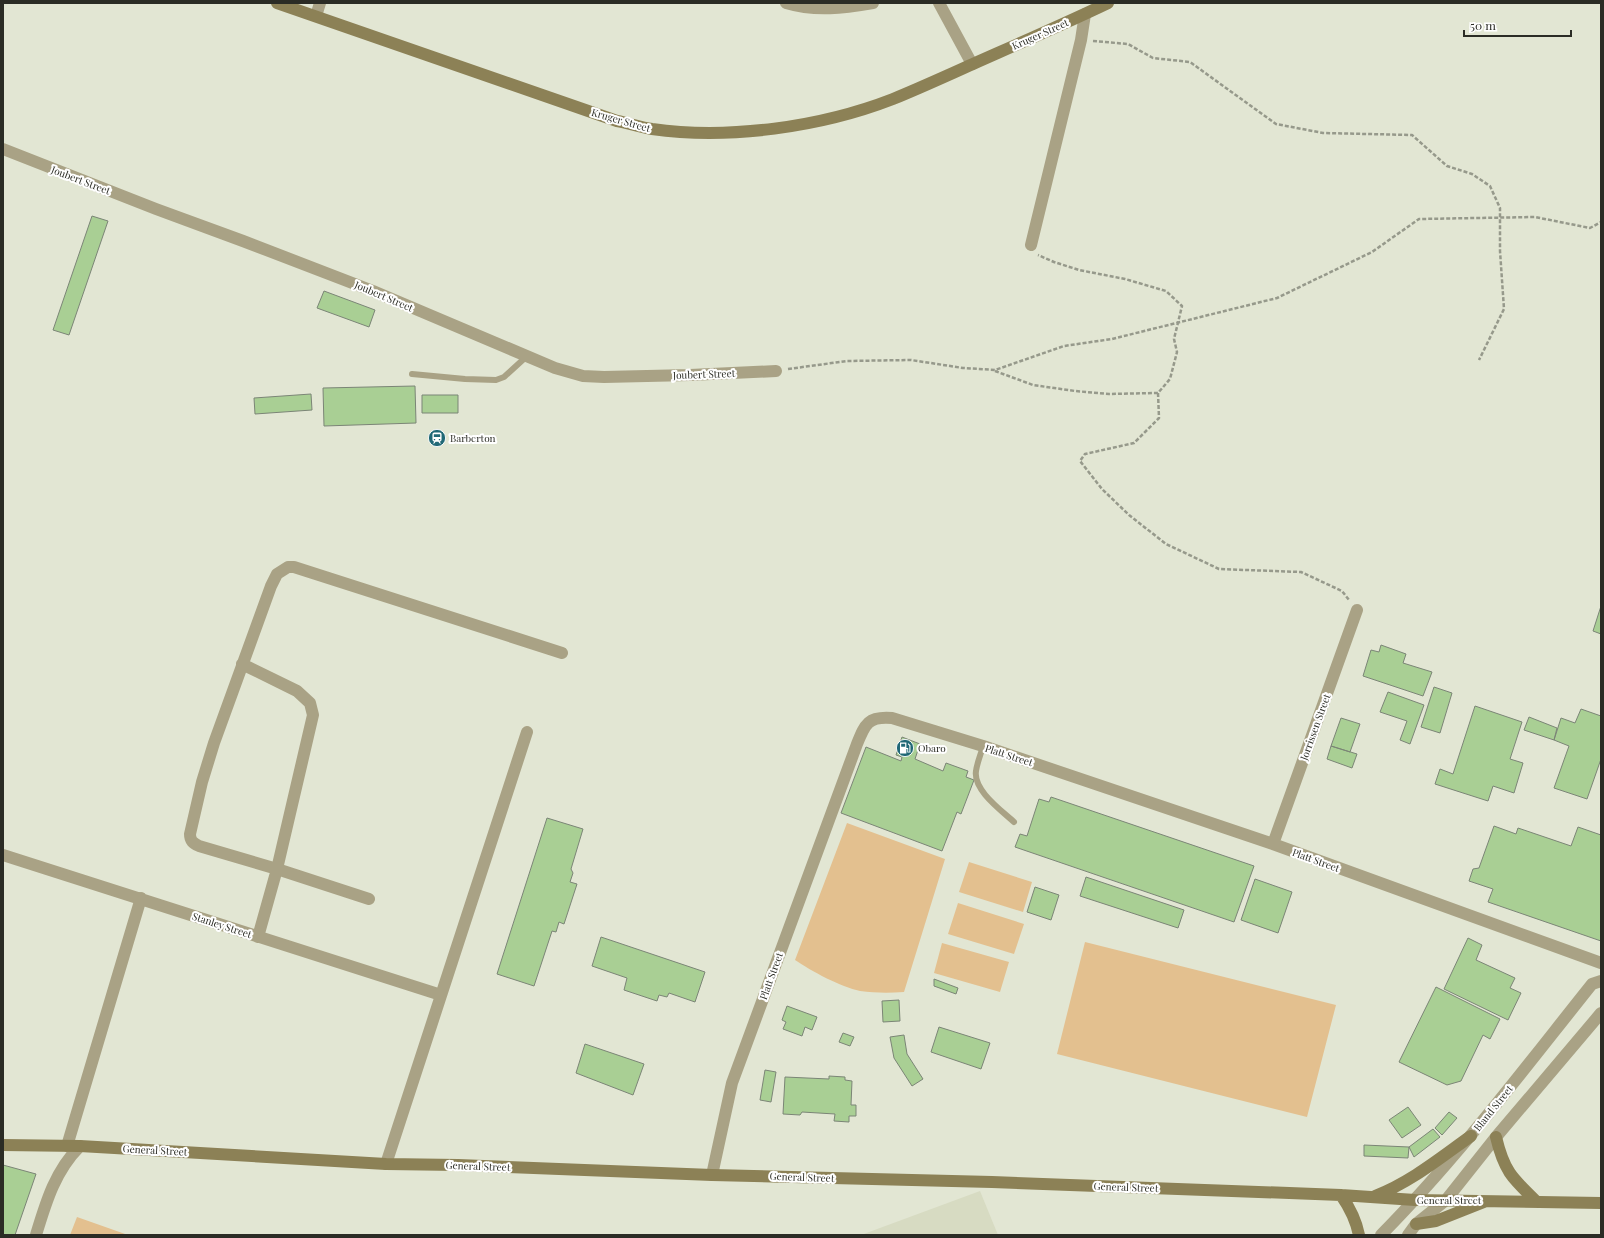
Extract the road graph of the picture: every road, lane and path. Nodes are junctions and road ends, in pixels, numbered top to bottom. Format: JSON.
{"nodes":[{"id":1,"x":277,"y":3,"type":"edge"},
{"id":2,"x":320,"y":3,"type":"edge"},
{"id":3,"x":786,"y":3,"type":"edge"},
{"id":4,"x":873,"y":3,"type":"edge"},
{"id":5,"x":939,"y":3,"type":"edge"},
{"id":6,"x":1108,"y":3,"type":"edge"},
{"id":7,"x":1085,"y":14,"type":"junction"},
{"id":8,"x":316,"y":16,"type":"junction"},
{"id":9,"x":1081,"y":40,"type":"junction"},
{"id":10,"x":972,"y":64,"type":"junction"},
{"id":11,"x":3,"y":149,"type":"edge"},
{"id":12,"x":1500,"y":218,"type":"junction"},
{"id":13,"x":1601,"y":222,"type":"edge"},
{"id":14,"x":1031,"y":245,"type":"joint"},
{"id":15,"x":1179,"y":322,"type":"junction"},
{"id":16,"x":526,"y":357,"type":"junction"},
{"id":17,"x":1479,"y":360,"type":"dead end"},
{"id":18,"x":995,"y":370,"type":"junction"},
{"id":19,"x":776,"y":371,"type":"joint"},
{"id":20,"x":412,"y":374,"type":"dead end"},
{"id":21,"x":1158,"y":393,"type":"junction"},
{"id":22,"x":1358,"y":610,"type":"joint"},
{"id":23,"x":562,"y":653,"type":"dead end"},
{"id":24,"x":242,"y":664,"type":"junction"},
{"id":25,"x":527,"y":732,"type":"dead end"},
{"id":26,"x":983,"y":746,"type":"junction"},
{"id":27,"x":1014,"y":822,"type":"dead end"},
{"id":28,"x":1274,"y":844,"type":"junction"},
{"id":29,"x":3,"y":855,"type":"edge"},
{"id":30,"x":277,"y":869,"type":"junction"},
{"id":31,"x":141,"y":898,"type":"junction"},
{"id":32,"x":369,"y":899,"type":"dead end"},
{"id":33,"x":258,"y":937,"type":"junction"},
{"id":34,"x":1601,"y":963,"type":"edge"},
{"id":35,"x":1601,"y":981,"type":"edge"},
{"id":36,"x":441,"y":996,"type":"junction"},
{"id":37,"x":1601,"y":1013,"type":"edge"},
{"id":38,"x":1471,"y":1136,"type":"junction"},
{"id":39,"x":1496,"y":1137,"type":"junction"},
{"id":40,"x":3,"y":1145,"type":"edge"},
{"id":41,"x":66,"y":1146,"type":"junction"},
{"id":42,"x":80,"y":1146,"type":"junction"},
{"id":43,"x":386,"y":1164,"type":"junction"},
{"id":44,"x":712,"y":1175,"type":"junction"},
{"id":45,"x":1341,"y":1195,"type":"junction"},
{"id":46,"x":1372,"y":1197,"type":"junction"},
{"id":47,"x":1416,"y":1200,"type":"junction"},
{"id":48,"x":1446,"y":1200,"type":"junction"},
{"id":49,"x":1487,"y":1200,"type":"junction"},
{"id":50,"x":1537,"y":1202,"type":"junction"},
{"id":51,"x":1601,"y":1203,"type":"edge"},
{"id":52,"x":1416,"y":1224,"type":"junction"},
{"id":53,"x":36,"y":1235,"type":"edge"},
{"id":54,"x":1359,"y":1235,"type":"edge"},
{"id":55,"x":1381,"y":1235,"type":"edge"},
{"id":56,"x":1408,"y":1235,"type":"edge"}],
"edges":[{"from":1,"to":8,"type":"main road","name":"Kruger Street"},
{"from":2,"to":8,"type":"street"},
{"from":3,"to":4,"type":"street"},
{"from":5,"to":10,"type":"street"},
{"from":6,"to":7,"type":"main road","name":"Kruger Street"},
{"from":7,"to":9,"type":"street"},
{"from":7,"to":10,"type":"main road","name":"Kruger Street"},
{"from":8,"to":10,"type":"main road","name":"Kruger Street"},
{"from":9,"to":12,"type":"path"},
{"from":9,"to":14,"type":"street"},
{"from":11,"to":16,"type":"street","name":"Joubert Street"},
{"from":12,"to":13,"type":"path"},
{"from":12,"to":15,"type":"path"},
{"from":12,"to":17,"type":"path"},
{"from":14,"to":15,"type":"path"},
{"from":15,"to":18,"type":"path"},
{"from":15,"to":21,"type":"path"},
{"from":16,"to":19,"type":"street","name":"Joubert Street"},
{"from":16,"to":20,"type":"lane"},
{"from":18,"to":19,"type":"path"},
{"from":18,"to":21,"type":"path"},
{"from":21,"to":22,"type":"path"},
{"from":22,"to":28,"type":"street","name":"Jorrissen Street"},
{"from":23,"to":24,"type":"street"},
{"from":24,"to":30,"type":"street"},
{"from":24,"to":30,"type":"street"},
{"from":25,"to":36,"type":"street"},
{"from":26,"to":27,"type":"lane"},
{"from":26,"to":28,"type":"street","name":"Platt Street"},
{"from":26,"to":44,"type":"street","name":"Platt Street"},
{"from":28,"to":34,"type":"street","name":"Platt Street"},
{"from":29,"to":31,"type":"street","name":"Stanley Street"},
{"from":30,"to":32,"type":"street"},
{"from":30,"to":33,"type":"street"},
{"from":31,"to":33,"type":"street","name":"Stanley Street"},
{"from":31,"to":41,"type":"street"},
{"from":33,"to":36,"type":"street","name":"Stanley Street"},
{"from":35,"to":38,"type":"street","name":"Bland Street"},
{"from":36,"to":43,"type":"street"},
{"from":37,"to":39,"type":"street","name":"Bland Street"},
{"from":38,"to":46,"type":"main road"},
{"from":38,"to":47,"type":"street","name":"Bland Street"},
{"from":39,"to":48,"type":"street","name":"Bland Street"},
{"from":39,"to":50,"type":"main road"},
{"from":40,"to":41,"type":"main road","name":"General Street"},
{"from":41,"to":42,"type":"main road","name":"General Street"},
{"from":42,"to":43,"type":"main road","name":"General Street"},
{"from":42,"to":53,"type":"street"},
{"from":43,"to":44,"type":"main road","name":"General Street"},
{"from":44,"to":45,"type":"main road","name":"General Street"},
{"from":45,"to":46,"type":"main road","name":"General Street"},
{"from":45,"to":54,"type":"main road"},
{"from":46,"to":47,"type":"main road","name":"General Street"},
{"from":47,"to":48,"type":"main road","name":"General Street"},
{"from":47,"to":55,"type":"street","name":"Bland Street"},
{"from":48,"to":49,"type":"main road","name":"General Street"},
{"from":48,"to":52,"type":"street","name":"Bland Street"},
{"from":49,"to":50,"type":"main road","name":"General Street"},
{"from":49,"to":52,"type":"main road"},
{"from":50,"to":51,"type":"main road","name":"General Street"},
{"from":52,"to":56,"type":"street","name":"Bland Street"}]}
